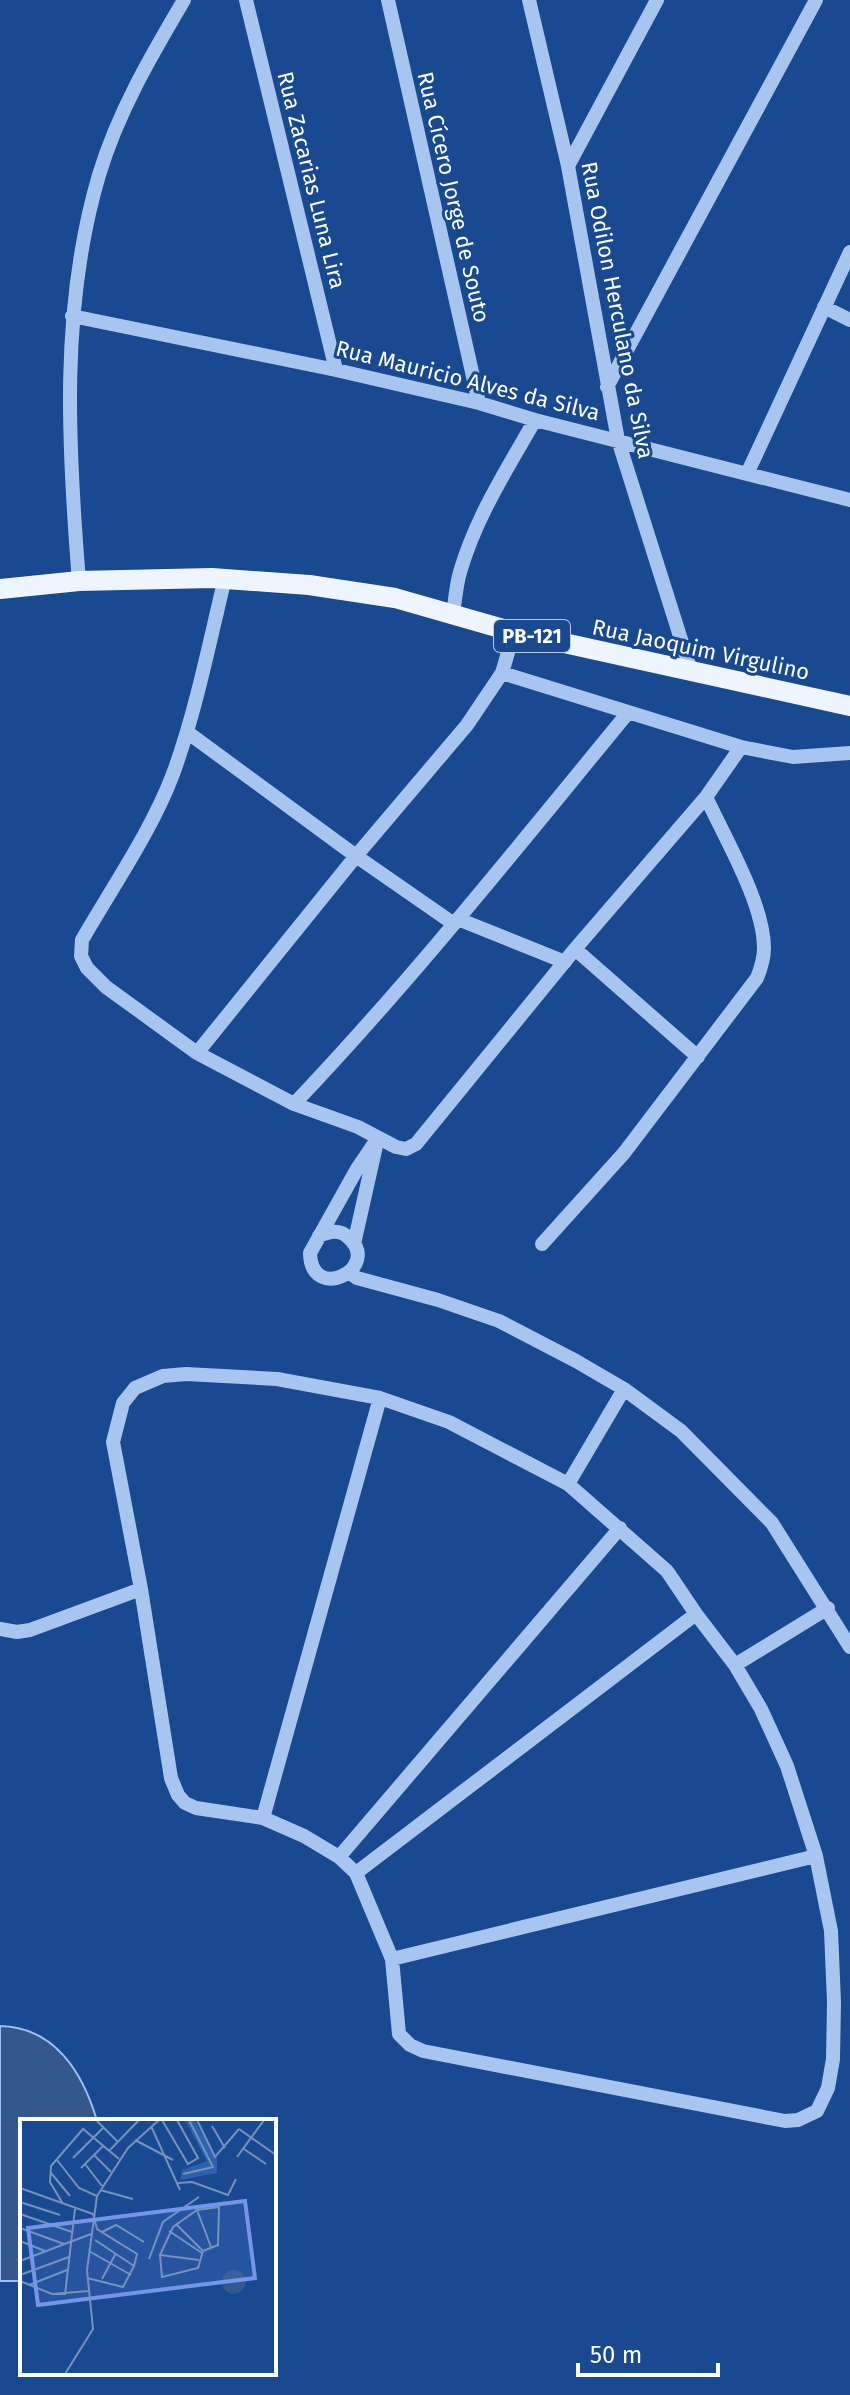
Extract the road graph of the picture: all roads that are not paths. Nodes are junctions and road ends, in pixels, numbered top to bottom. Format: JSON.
{"nodes":[{"id":1,"x":184,"y":0,"type":"edge"},
{"id":2,"x":246,"y":0,"type":"edge"},
{"id":3,"x":388,"y":0,"type":"edge"},
{"id":4,"x":529,"y":0,"type":"edge"},
{"id":5,"x":657,"y":0,"type":"edge"},
{"id":6,"x":816,"y":0,"type":"edge"},
{"id":7,"x":568,"y":166,"type":"junction"},
{"id":8,"x":850,"y":252,"type":"edge"},
{"id":9,"x":824,"y":307,"type":"junction"},
{"id":10,"x":72,"y":316,"type":"junction"},
{"id":11,"x":850,"y":320,"type":"edge"},
{"id":12,"x":336,"y":370,"type":"junction"},
{"id":13,"x":607,"y":387,"type":"junction"},
{"id":14,"x":479,"y":403,"type":"junction"},
{"id":15,"x":535,"y":420,"type":"junction"},
{"id":16,"x":618,"y":440,"type":"junction"},
{"id":17,"x":747,"y":474,"type":"junction"},
{"id":18,"x":850,"y":500,"type":"edge"},
{"id":19,"x":219,"y":578,"type":"junction"},
{"id":20,"x":89,"y":581,"type":"junction"},
{"id":21,"x":0,"y":589,"type":"edge"},
{"id":22,"x":453,"y":615,"type":"junction"},
{"id":23,"x":514,"y":632,"type":"junction"},
{"id":24,"x":691,"y":671,"type":"junction"},
{"id":25,"x":502,"y":673,"type":"junction"},
{"id":26,"x":850,"y":706,"type":"edge"},
{"id":27,"x":627,"y":714,"type":"junction"},
{"id":28,"x":187,"y":732,"type":"junction"},
{"id":29,"x":741,"y":747,"type":"junction"},
{"id":30,"x":850,"y":753,"type":"edge"},
{"id":31,"x":706,"y":797,"type":"junction"},
{"id":32,"x":356,"y":856,"type":"junction"},
{"id":33,"x":456,"y":922,"type":"junction"},
{"id":34,"x":575,"y":949,"type":"junction"},
{"id":35,"x":565,"y":962,"type":"junction"},
{"id":36,"x":197,"y":1053,"type":"junction"},
{"id":37,"x":698,"y":1057,"type":"junction"},
{"id":38,"x":294,"y":1104,"type":"junction"},
{"id":39,"x":378,"y":1138,"type":"junction"},
{"id":40,"x":319,"y":1236,"type":"junction"},
{"id":41,"x":354,"y":1244,"type":"junction"},
{"id":42,"x":542,"y":1244,"type":"dead end"},
{"id":43,"x":350,"y":1273,"type":"junction"},
{"id":44,"x":624,"y":1389,"type":"junction"},
{"id":45,"x":380,"y":1398,"type":"junction"},
{"id":46,"x":568,"y":1484,"type":"junction"},
{"id":47,"x":620,"y":1528,"type":"junction"},
{"id":48,"x":141,"y":1589,"type":"junction"},
{"id":49,"x":828,"y":1608,"type":"junction"},
{"id":50,"x":696,"y":1614,"type":"junction"},
{"id":51,"x":0,"y":1629,"type":"edge"},
{"id":52,"x":850,"y":1647,"type":"edge"},
{"id":53,"x":735,"y":1665,"type":"junction"},
{"id":54,"x":263,"y":1818,"type":"junction"},
{"id":55,"x":816,"y":1856,"type":"junction"},
{"id":56,"x":339,"y":1857,"type":"junction"},
{"id":57,"x":356,"y":1873,"type":"junction"},
{"id":58,"x":392,"y":1959,"type":"junction"}],
"edges":[{"from":1,"to":10,"type":"street"},
{"from":2,"to":12,"type":"street","name":"Rua Zacarias Luna Lira"},
{"from":3,"to":14,"type":"street","name":"Rua Cícero Jorge de Souto"},
{"from":4,"to":7,"type":"street","name":"Rua Odilon Herculano da Silva"},
{"from":5,"to":7,"type":"street"},
{"from":6,"to":13,"type":"street"},
{"from":7,"to":13,"type":"street","name":"Rua Odilon Herculano da Silva"},
{"from":8,"to":9,"type":"street"},
{"from":9,"to":11,"type":"street"},
{"from":9,"to":17,"type":"street"},
{"from":10,"to":12,"type":"street","name":"Rua Mauricio Alves da Silva"},
{"from":10,"to":20,"type":"street"},
{"from":12,"to":14,"type":"street","name":"Rua Mauricio Alves da Silva"},
{"from":13,"to":16,"type":"street","name":"Rua Odilon Herculano da Silva"},
{"from":14,"to":15,"type":"street","name":"Rua Mauricio Alves da Silva"},
{"from":15,"to":16,"type":"street","name":"Rua Mauricio Alves da Silva"},
{"from":15,"to":22,"type":"street"},
{"from":16,"to":17,"type":"street","name":"Rua Mauricio Alves da Silva"},
{"from":16,"to":24,"type":"street","name":"Rua Odilon Herculano da Silva"},
{"from":17,"to":18,"type":"street","name":"Rua Mauricio Alves da Silva"},
{"from":19,"to":20,"type":"main road","number":"PB-121"},
{"from":19,"to":22,"type":"main road","name":"Rua Jaoquim Virgulino","number":"PB-121"},
{"from":19,"to":28,"type":"street"},
{"from":20,"to":21,"type":"main road","number":"PB-121"},
{"from":22,"to":23,"type":"main road","name":"Rua Jaoquim Virgulino","number":"PB-121"},
{"from":23,"to":24,"type":"main road","name":"Rua Jaoquim Virgulino","number":"PB-121"},
{"from":23,"to":25,"type":"street"},
{"from":24,"to":26,"type":"main road","name":"Rua Jaoquim Virgulino","number":"PB-121"},
{"from":25,"to":27,"type":"street"},
{"from":25,"to":32,"type":"street"},
{"from":27,"to":29,"type":"street"},
{"from":27,"to":33,"type":"street"},
{"from":28,"to":32,"type":"street"},
{"from":28,"to":36,"type":"street"},
{"from":29,"to":30,"type":"street"},
{"from":29,"to":31,"type":"street"},
{"from":31,"to":34,"type":"street"},
{"from":31,"to":37,"type":"street"},
{"from":32,"to":33,"type":"street"},
{"from":32,"to":36,"type":"street"},
{"from":33,"to":35,"type":"street"},
{"from":33,"to":38,"type":"street"},
{"from":34,"to":35,"type":"street"},
{"from":34,"to":37,"type":"street"},
{"from":35,"to":39,"type":"street"},
{"from":36,"to":38,"type":"street"},
{"from":37,"to":42,"type":"street"},
{"from":38,"to":39,"type":"street"},
{"from":39,"to":40,"type":"street"},
{"from":39,"to":41,"type":"street"},
{"from":40,"to":41,"type":"street"},
{"from":40,"to":43,"type":"street"},
{"from":41,"to":43,"type":"street"},
{"from":43,"to":44,"type":"street"},
{"from":44,"to":46,"type":"street"},
{"from":44,"to":49,"type":"street"},
{"from":45,"to":46,"type":"street"},
{"from":45,"to":48,"type":"street"},
{"from":45,"to":54,"type":"street"},
{"from":46,"to":47,"type":"street"},
{"from":47,"to":50,"type":"street"},
{"from":47,"to":56,"type":"street"},
{"from":48,"to":51,"type":"street"},
{"from":48,"to":54,"type":"street"},
{"from":49,"to":52,"type":"street"},
{"from":49,"to":53,"type":"street"},
{"from":50,"to":53,"type":"street"},
{"from":50,"to":57,"type":"street"},
{"from":53,"to":55,"type":"street"},
{"from":54,"to":56,"type":"street"},
{"from":55,"to":58,"type":"street"},
{"from":55,"to":58,"type":"street"},
{"from":56,"to":57,"type":"street"},
{"from":57,"to":58,"type":"street"}]}
